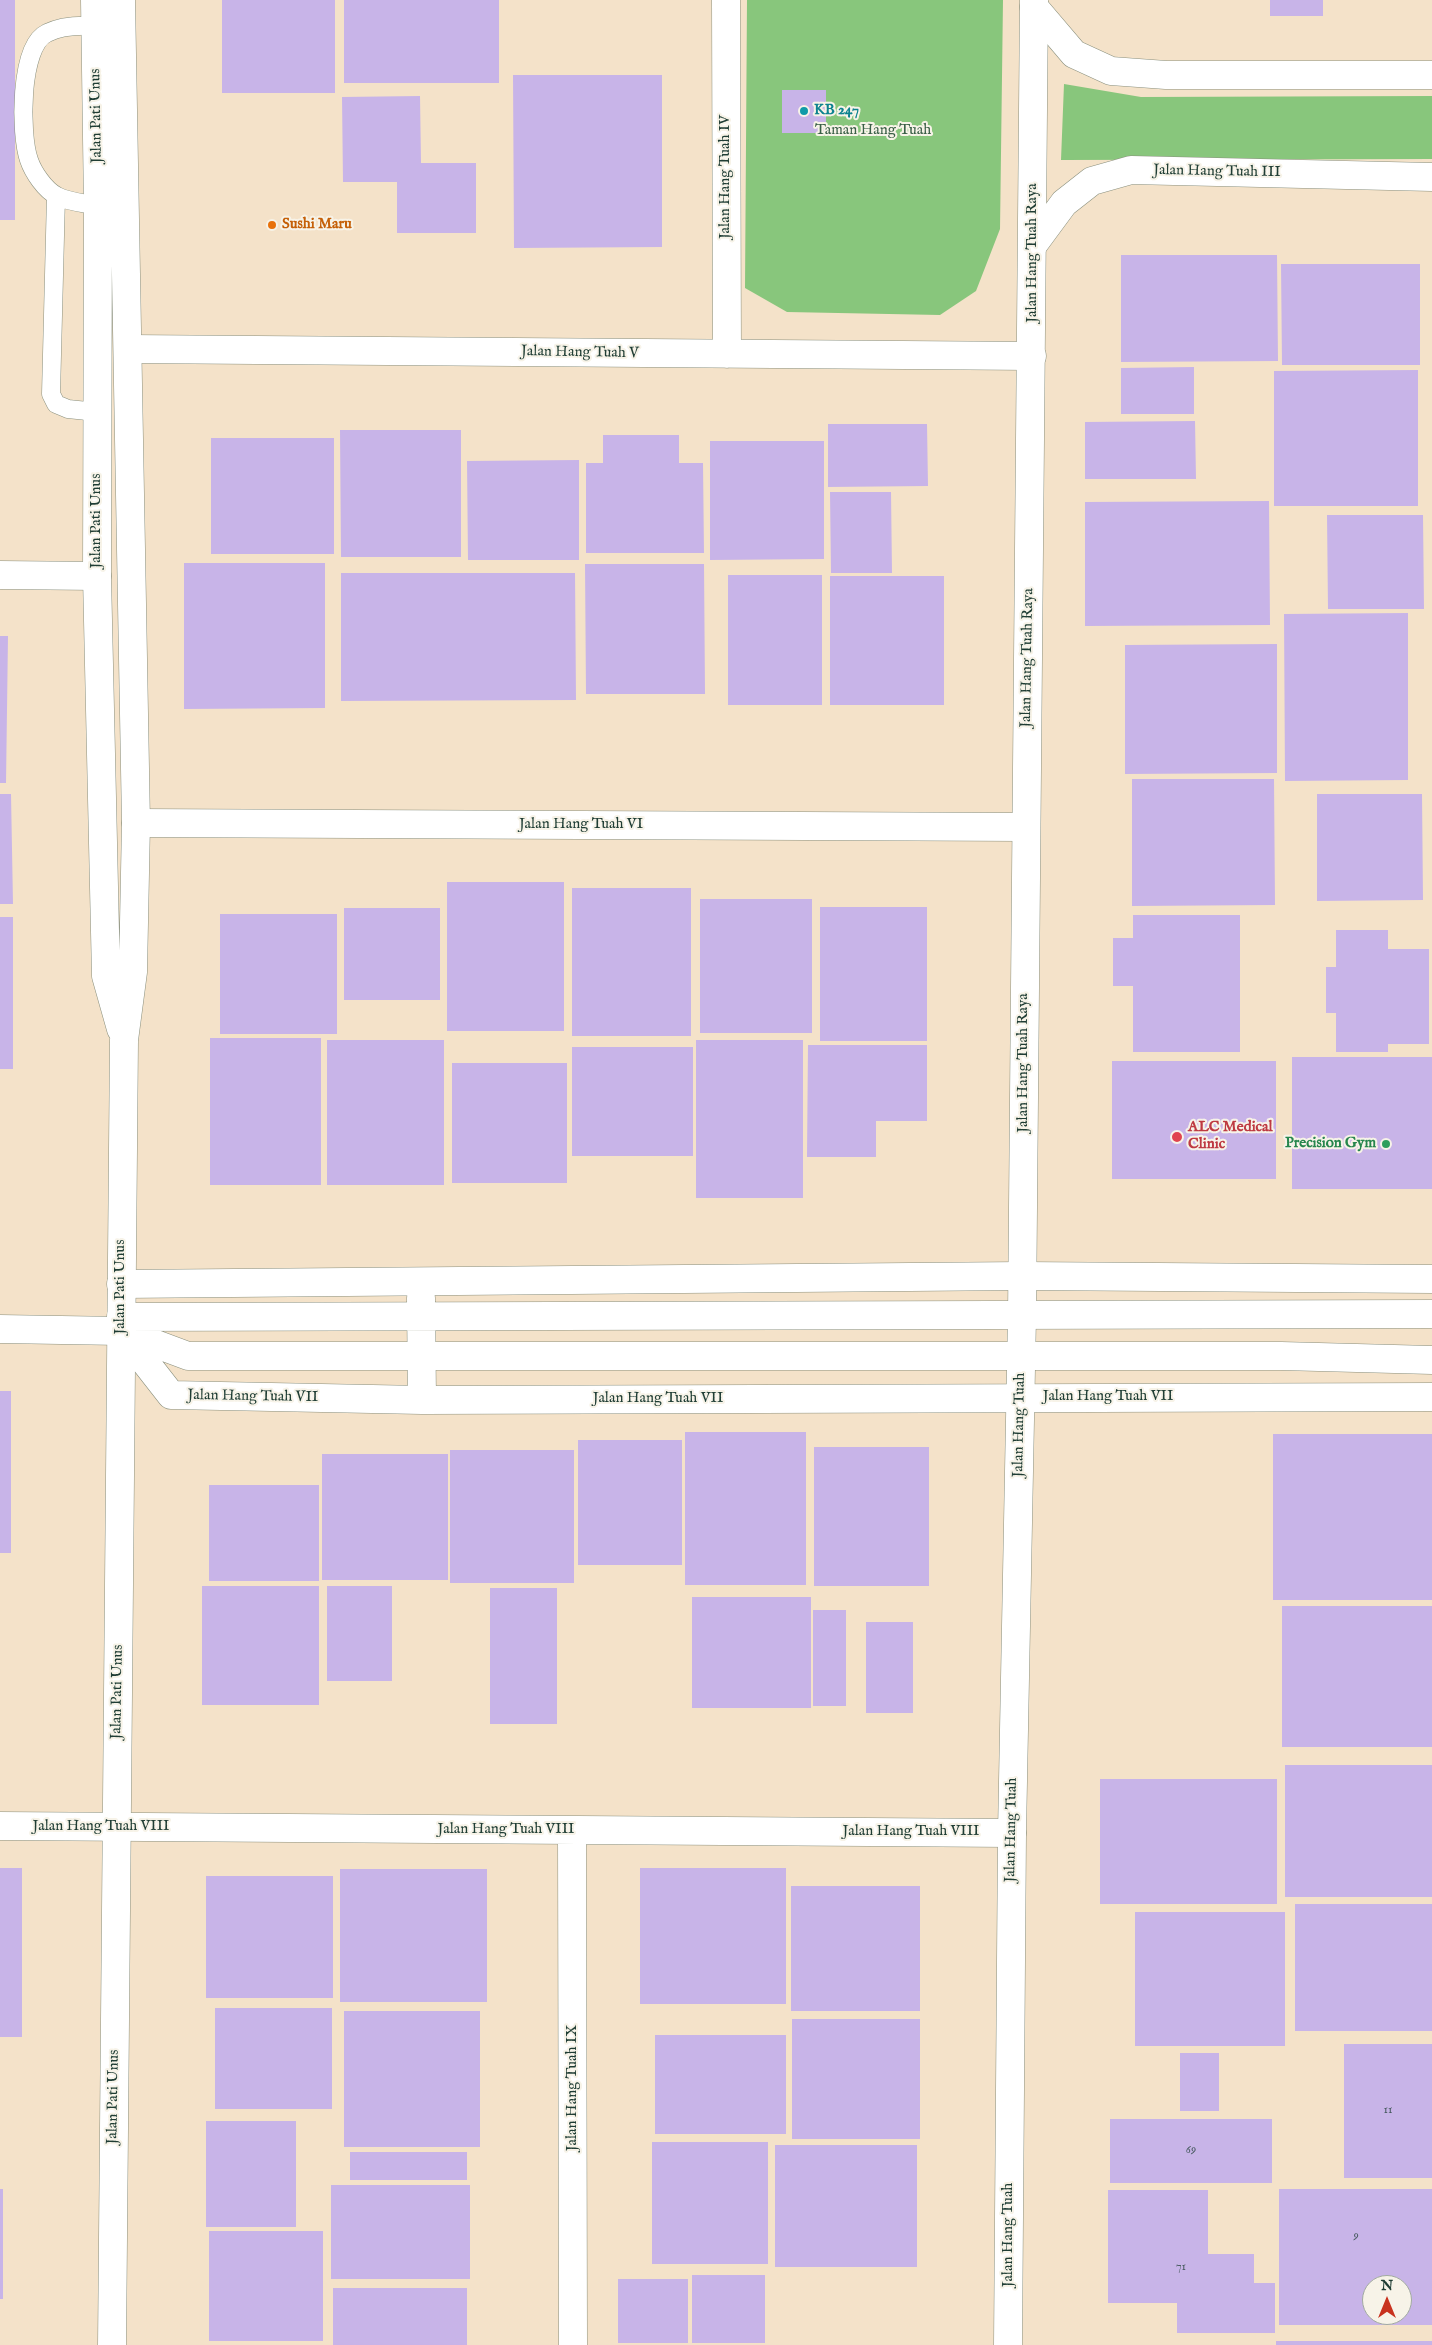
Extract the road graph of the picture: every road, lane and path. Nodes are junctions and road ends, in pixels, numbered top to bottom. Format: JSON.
{"nodes":[{"id":1,"x":121,"y":0,"type":"edge"},
{"id":2,"x":726,"y":0,"type":"edge"},
{"id":3,"x":1034,"y":4,"type":"edge"},
{"id":4,"x":96,"y":13,"type":"edge"},
{"id":5,"x":1432,"y":75,"type":"edge"},
{"id":6,"x":1432,"y":177,"type":"edge"},
{"id":7,"x":56,"y":196,"type":"junction"},
{"id":8,"x":98,"y":206,"type":"junction"},
{"id":9,"x":1033,"y":245,"type":"junction"},
{"id":10,"x":128,"y":348,"type":"junction"},
{"id":11,"x":727,"y":354,"type":"junction"},
{"id":12,"x":1032,"y":356,"type":"junction"},
{"id":13,"x":97,"y":412,"type":"junction"},
{"id":14,"x":0,"y":575,"type":"edge"},
{"id":15,"x":97,"y":576,"type":"junction"},
{"id":16,"x":136,"y":823,"type":"junction"},
{"id":17,"x":1025,"y":827,"type":"junction"},
{"id":18,"x":124,"y":1040,"type":"junction"},
{"id":19,"x":1022,"y":1276,"type":"junction"},
{"id":20,"x":1280,"y":1277,"type":"junction"},
{"id":21,"x":697,"y":1279,"type":"junction"},
{"id":22,"x":1432,"y":1279,"type":"edge"},
{"id":23,"x":616,"y":1280,"type":"junction"},
{"id":24,"x":421,"y":1282,"type":"junction"},
{"id":25,"x":121,"y":1284,"type":"junction"},
{"id":26,"x":1432,"y":1314,"type":"edge"},
{"id":27,"x":1280,"y":1315,"type":"junction"},
{"id":28,"x":421,"y":1316,"type":"junction"},
{"id":29,"x":615,"y":1316,"type":"junction"},
{"id":30,"x":697,"y":1316,"type":"junction"},
{"id":31,"x":1022,"y":1316,"type":"junction"},
{"id":32,"x":121,"y":1324,"type":"junction"},
{"id":33,"x":0,"y":1329,"type":"edge"},
{"id":34,"x":422,"y":1356,"type":"junction"},
{"id":35,"x":697,"y":1356,"type":"junction"},
{"id":36,"x":1020,"y":1357,"type":"junction"},
{"id":37,"x":1287,"y":1357,"type":"junction"},
{"id":38,"x":1432,"y":1360,"type":"edge"},
{"id":39,"x":1293,"y":1396,"type":"junction"},
{"id":40,"x":1021,"y":1397,"type":"junction"},
{"id":41,"x":1432,"y":1397,"type":"edge"},
{"id":42,"x":697,"y":1398,"type":"junction"},
{"id":43,"x":422,"y":1400,"type":"junction"},
{"id":44,"x":0,"y":1826,"type":"edge"},
{"id":45,"x":116,"y":1827,"type":"junction"},
{"id":46,"x":572,"y":1830,"type":"junction"},
{"id":47,"x":1012,"y":1833,"type":"junction"},
{"id":48,"x":112,"y":2345,"type":"edge"},
{"id":49,"x":573,"y":2345,"type":"edge"},
{"id":50,"x":1008,"y":2345,"type":"edge"}],
"edges":[{"from":1,"to":10,"type":"street","name":"Jalan Pati Unus"},
{"from":2,"to":11,"type":"street","name":"Jalan Hang Tuah IV"},
{"from":3,"to":5,"type":"street"},
{"from":3,"to":9,"type":"street","name":"Jalan Hang Tuah Raya"},
{"from":4,"to":7,"type":"lane"},
{"from":4,"to":8,"type":"street","name":"Jalan Pati Unus"},
{"from":6,"to":9,"type":"street","name":"Jalan Hang Tuah III"},
{"from":7,"to":8,"type":"lane"},
{"from":7,"to":13,"type":"lane"},
{"from":8,"to":13,"type":"street","name":"Jalan Pati Unus"},
{"from":9,"to":12,"type":"street","name":"Jalan Hang Tuah Raya"},
{"from":10,"to":11,"type":"street","name":"Jalan Hang Tuah V"},
{"from":10,"to":16,"type":"street","name":"Jalan Pati Unus"},
{"from":11,"to":12,"type":"street","name":"Jalan Hang Tuah V"},
{"from":12,"to":17,"type":"street","name":"Jalan Hang Tuah Raya"},
{"from":13,"to":15,"type":"street","name":"Jalan Pati Unus"},
{"from":14,"to":15,"type":"street"},
{"from":15,"to":18,"type":"street","name":"Jalan Pati Unus"},
{"from":16,"to":17,"type":"street","name":"Jalan Hang Tuah VI"},
{"from":16,"to":18,"type":"street","name":"Jalan Pati Unus"},
{"from":17,"to":19,"type":"street","name":"Jalan Hang Tuah Raya"},
{"from":18,"to":25,"type":"street","name":"Jalan Pati Unus"},
{"from":19,"to":20,"type":"street"},
{"from":19,"to":21,"type":"street"},
{"from":19,"to":31,"type":"street","name":"Jalan Hang Tuah Raya"},
{"from":20,"to":22,"type":"street"},
{"from":20,"to":27,"type":"street"},
{"from":21,"to":23,"type":"street"},
{"from":21,"to":30,"type":"street"},
{"from":23,"to":24,"type":"street"},
{"from":23,"to":29,"type":"street"},
{"from":24,"to":25,"type":"street"},
{"from":24,"to":28,"type":"street"},
{"from":25,"to":32,"type":"street","name":"Jalan Pati Unus"},
{"from":26,"to":27,"type":"street"},
{"from":27,"to":31,"type":"street"},
{"from":27,"to":37,"type":"street"},
{"from":28,"to":29,"type":"street"},
{"from":28,"to":32,"type":"street"},
{"from":28,"to":34,"type":"street"},
{"from":29,"to":30,"type":"street"},
{"from":30,"to":31,"type":"street"},
{"from":30,"to":35,"type":"street"},
{"from":31,"to":36,"type":"street","name":"Jalan Hang Tuah"},
{"from":32,"to":33,"type":"street"},
{"from":32,"to":34,"type":"street"},
{"from":32,"to":43,"type":"street","name":"Jalan Hang Tuah VII"},
{"from":32,"to":45,"type":"street","name":"Jalan Pati Unus"},
{"from":34,"to":35,"type":"street"},
{"from":34,"to":43,"type":"street"},
{"from":35,"to":36,"type":"street"},
{"from":35,"to":42,"type":"street"},
{"from":36,"to":37,"type":"street"},
{"from":36,"to":40,"type":"street","name":"Jalan Hang Tuah"},
{"from":37,"to":38,"type":"street"},
{"from":37,"to":39,"type":"street"},
{"from":39,"to":40,"type":"street","name":"Jalan Hang Tuah VII"},
{"from":39,"to":41,"type":"street","name":"Jalan Hang Tuah VII"},
{"from":40,"to":42,"type":"street","name":"Jalan Hang Tuah VII"},
{"from":40,"to":47,"type":"street","name":"Jalan Hang Tuah"},
{"from":42,"to":43,"type":"street","name":"Jalan Hang Tuah VII"},
{"from":44,"to":45,"type":"street","name":"Jalan Hang Tuah VIII"},
{"from":45,"to":46,"type":"street","name":"Jalan Hang Tuah VIII"},
{"from":45,"to":48,"type":"street","name":"Jalan Pati Unus"},
{"from":46,"to":47,"type":"street","name":"Jalan Hang Tuah VIII"},
{"from":46,"to":49,"type":"street","name":"Jalan Hang Tuah IX"},
{"from":47,"to":50,"type":"street","name":"Jalan Hang Tuah"}]}
